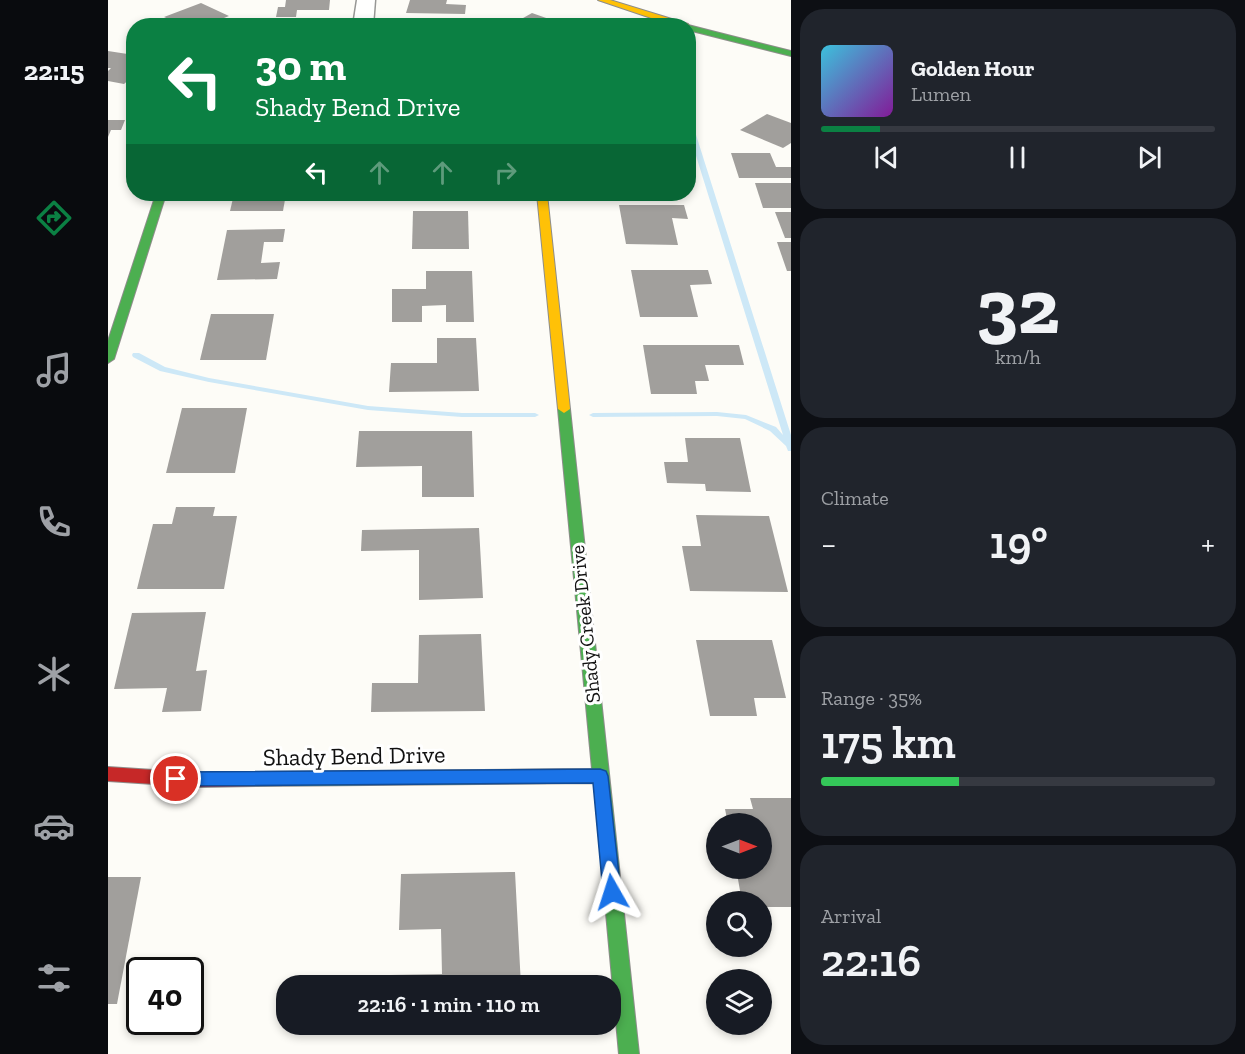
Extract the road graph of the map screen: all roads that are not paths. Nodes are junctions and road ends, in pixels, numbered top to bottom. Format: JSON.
{"nodes":[{"id":1,"x":366,"y":0,"type":"edge"},
{"id":2,"x":602,"y":0,"type":"edge"},
{"id":3,"x":364,"y":18,"type":"edge"},
{"id":4,"x":661,"y":18,"type":"edge"},
{"id":5,"x":696,"y":28,"type":"edge"},
{"id":6,"x":790,"y":54,"type":"edge"},
{"id":7,"x":159,"y":201,"type":"edge"},
{"id":8,"x":543,"y":201,"type":"edge"},
{"id":9,"x":108,"y":359,"type":"edge"},
{"id":10,"x":108,"y":774,"type":"edge"},
{"id":11,"x":600,"y":776,"type":"junction"},
{"id":12,"x":628,"y":1054,"type":"edge"}],
"edges":[{"from":1,"to":3,"type":"street"},
{"from":2,"to":4,"type":"street"},
{"from":5,"to":6,"type":"street"},
{"from":7,"to":9,"type":"street"},
{"from":8,"to":11,"type":"street","name":"Shady Creek Drive"},
{"from":10,"to":11,"type":"street","name":"Shady Bend Drive"},
{"from":11,"to":12,"type":"street","name":"Shady Creek Drive"}]}
